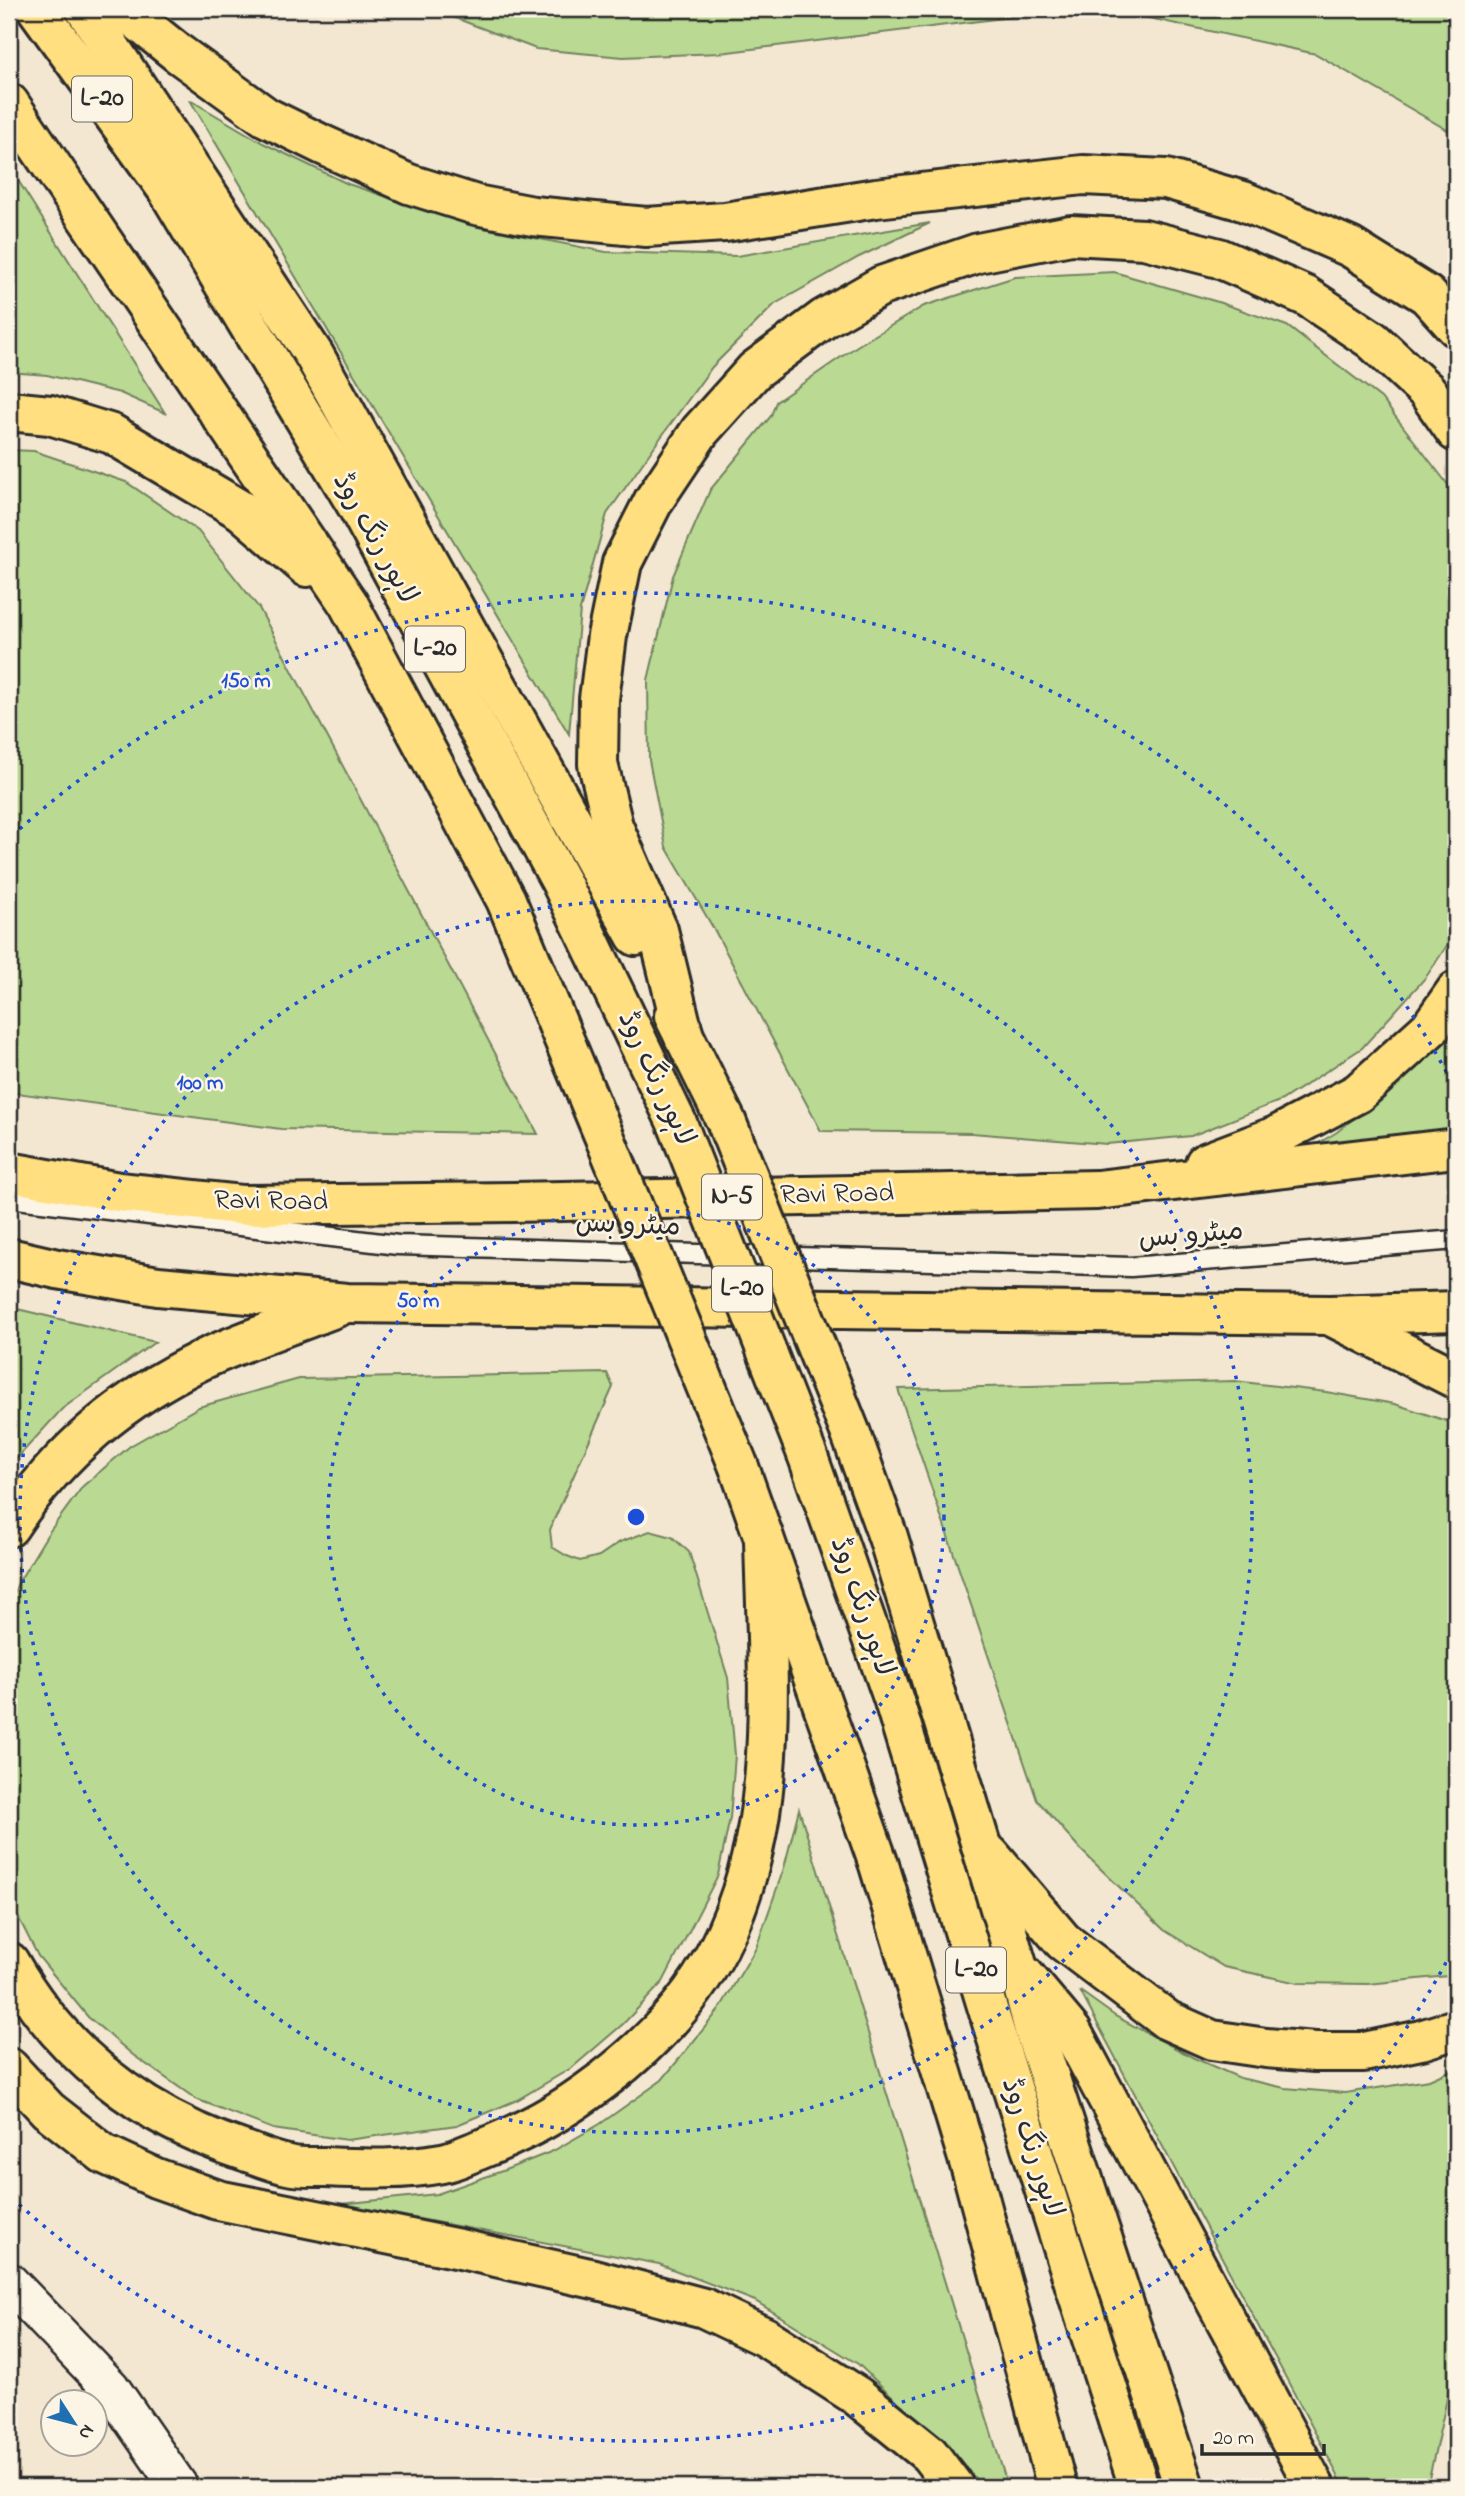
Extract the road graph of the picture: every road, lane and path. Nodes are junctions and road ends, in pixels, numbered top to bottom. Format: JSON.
{"nodes":[{"id":1,"x":37,"y":9,"type":"edge"},
{"id":2,"x":85,"y":9,"type":"edge"},
{"id":3,"x":123,"y":9,"type":"edge"},
{"id":4,"x":9,"y":103,"type":"edge"},
{"id":5,"x":1456,"y":327,"type":"edge"},
{"id":6,"x":9,"y":411,"type":"edge"},
{"id":7,"x":1456,"y":432,"type":"edge"},
{"id":8,"x":348,"y":603,"type":"junction"},
{"id":9,"x":1456,"y":991,"type":"edge"},
{"id":10,"x":684,"y":1037,"type":"junction"},
{"id":11,"x":1456,"y":1148,"type":"edge"},
{"id":12,"x":9,"y":1172,"type":"edge"},
{"id":13,"x":1097,"y":1190,"type":"junction"},
{"id":14,"x":9,"y":1198,"type":"edge"},
{"id":15,"x":1456,"y":1240,"type":"edge"},
{"id":16,"x":9,"y":1258,"type":"edge"},
{"id":17,"x":347,"y":1303,"type":"junction"},
{"id":18,"x":1456,"y":1311,"type":"edge"},
{"id":19,"x":1330,"y":1315,"type":"junction"},
{"id":20,"x":1456,"y":1379,"type":"edge"},
{"id":21,"x":9,"y":1527,"type":"edge"},
{"id":22,"x":764,"y":1539,"type":"junction"},
{"id":23,"x":979,"y":1843,"type":"junction"},
{"id":24,"x":9,"y":1962,"type":"edge"},
{"id":25,"x":1018,"y":1968,"type":"junction"},
{"id":26,"x":1456,"y":2029,"type":"edge"},
{"id":27,"x":9,"y":2068,"type":"edge"},
{"id":28,"x":9,"y":2282,"type":"edge"},
{"id":29,"x":179,"y":2487,"type":"edge"},
{"id":30,"x":954,"y":2487,"type":"edge"},
{"id":31,"x":1057,"y":2487,"type":"edge"},
{"id":32,"x":1139,"y":2487,"type":"edge"},
{"id":33,"x":1184,"y":2487,"type":"edge"},
{"id":34,"x":1315,"y":2487,"type":"edge"}],
"edges":[{"from":1,"to":32,"type":"highway","name":"لاہور رنگ روڈ","number":"L-20","bridge":true},
{"from":2,"to":10,"type":"highway"},
{"from":3,"to":5,"type":"highway"},
{"from":4,"to":8,"type":"highway","name":"لاہور رنگ روڈ","number":"L-20"},
{"from":6,"to":8,"type":"highway"},
{"from":7,"to":10,"type":"highway"},
{"from":8,"to":22,"type":"highway","name":"لاہور رنگ روڈ","number":"L-20","bridge":true},
{"from":9,"to":13,"type":"highway"},
{"from":10,"to":23,"type":"highway","bridge":true},
{"from":11,"to":13,"type":"highway","name":"Ravi Road","number":"N-5"},
{"from":12,"to":13,"type":"highway","name":"Ravi Road","number":"N-5"},
{"from":14,"to":15,"type":"lane","name":"میٹرو بس"},
{"from":16,"to":17,"type":"highway"},
{"from":17,"to":19,"type":"highway"},
{"from":17,"to":21,"type":"highway"},
{"from":18,"to":19,"type":"highway"},
{"from":19,"to":20,"type":"highway"},
{"from":22,"to":24,"type":"highway"},
{"from":22,"to":31,"type":"highway","name":"لاہور رنگ روڈ","number":"L-20"},
{"from":23,"to":25,"type":"highway"},
{"from":23,"to":26,"type":"highway"},
{"from":25,"to":33,"type":"highway"},
{"from":25,"to":34,"type":"highway"},
{"from":27,"to":30,"type":"highway"},
{"from":28,"to":29,"type":"street"}]}
